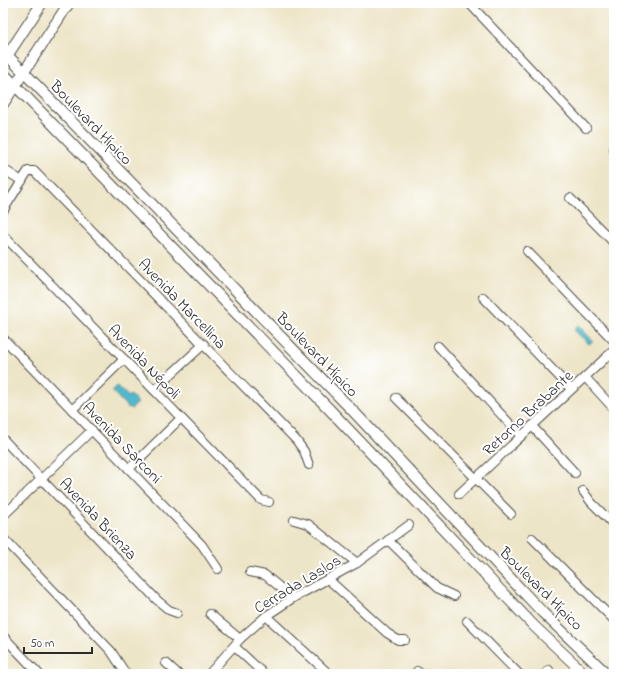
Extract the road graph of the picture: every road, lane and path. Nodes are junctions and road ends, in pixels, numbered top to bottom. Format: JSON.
{"nodes":[{"id":1,"x":42,"y":3,"type":"edge"},
{"id":2,"x":69,"y":3,"type":"edge"},
{"id":3,"x":470,"y":3,"type":"edge"},
{"id":4,"x":5,"y":59,"type":"edge"},
{"id":5,"x":23,"y":72,"type":"junction"},
{"id":6,"x":3,"y":73,"type":"edge"},
{"id":7,"x":15,"y":85,"type":"junction"},
{"id":8,"x":3,"y":104,"type":"edge"},
{"id":9,"x":586,"y":128,"type":"dead end"},
{"id":10,"x":3,"y":169,"type":"edge"},
{"id":11,"x":22,"y":181,"type":"junction"},
{"id":12,"x":570,"y":198,"type":"dead end"},
{"id":13,"x":3,"y":211,"type":"edge"},
{"id":14,"x":3,"y":235,"type":"edge"},
{"id":15,"x":614,"y":244,"type":"edge"},
{"id":16,"x":528,"y":251,"type":"dead end"},
{"id":17,"x":483,"y":297,"type":"dead end"},
{"id":18,"x":3,"y":338,"type":"edge"},
{"id":19,"x":614,"y":341,"type":"edge"},
{"id":20,"x":204,"y":344,"type":"junction"},
{"id":21,"x":438,"y":346,"type":"dead end"},
{"id":22,"x":614,"y":350,"type":"edge"},
{"id":23,"x":124,"y":359,"type":"junction"},
{"id":24,"x":585,"y":377,"type":"junction"},
{"id":25,"x":571,"y":389,"type":"junction"},
{"id":26,"x":154,"y":390,"type":"junction"},
{"id":27,"x":396,"y":398,"type":"dead end"},
{"id":28,"x":614,"y":409,"type":"edge"},
{"id":29,"x":72,"y":410,"type":"junction"},
{"id":30,"x":181,"y":418,"type":"junction"},
{"id":31,"x":532,"y":426,"type":"junction"},
{"id":32,"x":92,"y":430,"type":"junction"},
{"id":33,"x":521,"y":436,"type":"junction"},
{"id":34,"x":3,"y":439,"type":"edge"},
{"id":35,"x":310,"y":465,"type":"dead end"},
{"id":36,"x":129,"y":469,"type":"junction"},
{"id":37,"x":575,"y":473,"type":"dead end"},
{"id":38,"x":42,"y":478,"type":"junction"},
{"id":39,"x":476,"y":479,"type":"junction"},
{"id":40,"x":583,"y":491,"type":"dead end"},
{"id":41,"x":459,"y":494,"type":"dead end"},
{"id":42,"x":269,"y":502,"type":"dead end"},
{"id":43,"x":511,"y":514,"type":"dead end"},
{"id":44,"x":450,"y":515,"type":"junction"},
{"id":45,"x":3,"y":516,"type":"edge"},
{"id":46,"x":294,"y":520,"type":"dead end"},
{"id":47,"x":408,"y":525,"type":"dead end"},
{"id":48,"x":614,"y":525,"type":"edge"},
{"id":49,"x":440,"y":526,"type":"junction"},
{"id":50,"x":3,"y":538,"type":"edge"},
{"id":51,"x":532,"y":538,"type":"dead end"},
{"id":52,"x":388,"y":540,"type":"junction"},
{"id":53,"x":357,"y":563,"type":"junction"},
{"id":54,"x":218,"y":569,"type":"dead end"},
{"id":55,"x":250,"y":572,"type":"dead end"},
{"id":56,"x":328,"y":580,"type":"junction"},
{"id":57,"x":454,"y":596,"type":"dead end"},
{"id":58,"x":293,"y":598,"type":"junction"},
{"id":59,"x":177,"y":613,"type":"dead end"},
{"id":60,"x":210,"y":614,"type":"dead end"},
{"id":61,"x":266,"y":616,"type":"junction"},
{"id":62,"x":614,"y":620,"type":"edge"},
{"id":63,"x":467,"y":621,"type":"dead end"},
{"id":64,"x":3,"y":636,"type":"edge"},
{"id":65,"x":240,"y":639,"type":"junction"},
{"id":66,"x":405,"y":640,"type":"dead end"},
{"id":67,"x":234,"y":646,"type":"junction"},
{"id":68,"x":166,"y":663,"type":"dead end"},
{"id":69,"x":39,"y":674,"type":"edge"},
{"id":70,"x":126,"y":674,"type":"edge"},
{"id":71,"x":178,"y":674,"type":"edge"},
{"id":72,"x":209,"y":674,"type":"edge"},
{"id":73,"x":264,"y":674,"type":"edge"},
{"id":74,"x":329,"y":674,"type":"edge"},
{"id":75,"x":519,"y":674,"type":"edge"},
{"id":76,"x":585,"y":674,"type":"edge"},
{"id":77,"x":607,"y":674,"type":"edge"}],
"edges":[{"from":1,"to":4,"type":"street"},
{"from":2,"to":5,"type":"street"},
{"from":3,"to":9,"type":"street"},
{"from":4,"to":5,"type":"street","name":"Boulevard Hípico"},
{"from":5,"to":7,"type":"street"},
{"from":5,"to":44,"type":"street","name":"Boulevard Hípico"},
{"from":6,"to":7,"type":"street","name":"Boulevard Hípico"},
{"from":7,"to":8,"type":"street"},
{"from":7,"to":49,"type":"street","name":"Boulevard Hípico"},
{"from":10,"to":11,"type":"street"},
{"from":11,"to":13,"type":"street"},
{"from":11,"to":20,"type":"street","name":"Avenida Marcellina"},
{"from":12,"to":15,"type":"street"},
{"from":14,"to":23,"type":"street","name":"Avenida Népoli"},
{"from":16,"to":19,"type":"street"},
{"from":17,"to":25,"type":"street"},
{"from":18,"to":29,"type":"street","name":"Avenida Sarconi"},
{"from":20,"to":26,"type":"street"},
{"from":20,"to":35,"type":"street","name":"Avenida Marcellina"},
{"from":21,"to":33,"type":"street"},
{"from":22,"to":24,"type":"street","name":"Retorno Brabante"},
{"from":23,"to":26,"type":"street","name":"Avenida Népoli"},
{"from":23,"to":29,"type":"street"},
{"from":24,"to":25,"type":"street","name":"Retorno Brabante"},
{"from":24,"to":28,"type":"street"},
{"from":25,"to":31,"type":"street","name":"Retorno Brabante"},
{"from":26,"to":30,"type":"street","name":"Avenida Népoli"},
{"from":27,"to":39,"type":"street"},
{"from":29,"to":32,"type":"street","name":"Avenida Sarconi"},
{"from":30,"to":36,"type":"street"},
{"from":30,"to":42,"type":"street","name":"Avenida Népoli"},
{"from":31,"to":33,"type":"street","name":"Retorno Brabante"},
{"from":31,"to":37,"type":"street"},
{"from":32,"to":36,"type":"street","name":"Avenida Sarconi"},
{"from":32,"to":38,"type":"street"},
{"from":33,"to":39,"type":"street","name":"Retorno Brabante"},
{"from":34,"to":38,"type":"street","name":"Avenida Brienza"},
{"from":36,"to":54,"type":"street","name":"Avenida Sarconi"},
{"from":38,"to":45,"type":"street"},
{"from":38,"to":59,"type":"street","name":"Avenida Brienza"},
{"from":39,"to":41,"type":"street","name":"Retorno Brabante"},
{"from":39,"to":43,"type":"street"},
{"from":40,"to":48,"type":"street"},
{"from":44,"to":49,"type":"street"},
{"from":44,"to":77,"type":"street","name":"Boulevard Hípico"},
{"from":46,"to":53,"type":"street"},
{"from":47,"to":52,"type":"street","name":"Cerrada Laslos"},
{"from":49,"to":76,"type":"street","name":"Boulevard Hípico"},
{"from":50,"to":70,"type":"street"},
{"from":51,"to":62,"type":"street"},
{"from":52,"to":53,"type":"street","name":"Cerrada Laslos"},
{"from":52,"to":57,"type":"street"},
{"from":53,"to":56,"type":"street","name":"Cerrada Laslos"},
{"from":55,"to":58,"type":"street"},
{"from":56,"to":58,"type":"street","name":"Cerrada Laslos"},
{"from":56,"to":66,"type":"street"},
{"from":58,"to":61,"type":"street","name":"Cerrada Laslos"},
{"from":60,"to":65,"type":"street"},
{"from":61,"to":65,"type":"street","name":"Cerrada Laslos"},
{"from":61,"to":74,"type":"street"},
{"from":63,"to":75,"type":"street"},
{"from":64,"to":69,"type":"street"},
{"from":65,"to":67,"type":"street","name":"Cerrada Laslos"},
{"from":67,"to":72,"type":"street","name":"Cerrada Laslos"},
{"from":67,"to":73,"type":"street"},
{"from":68,"to":71,"type":"street"}]}
